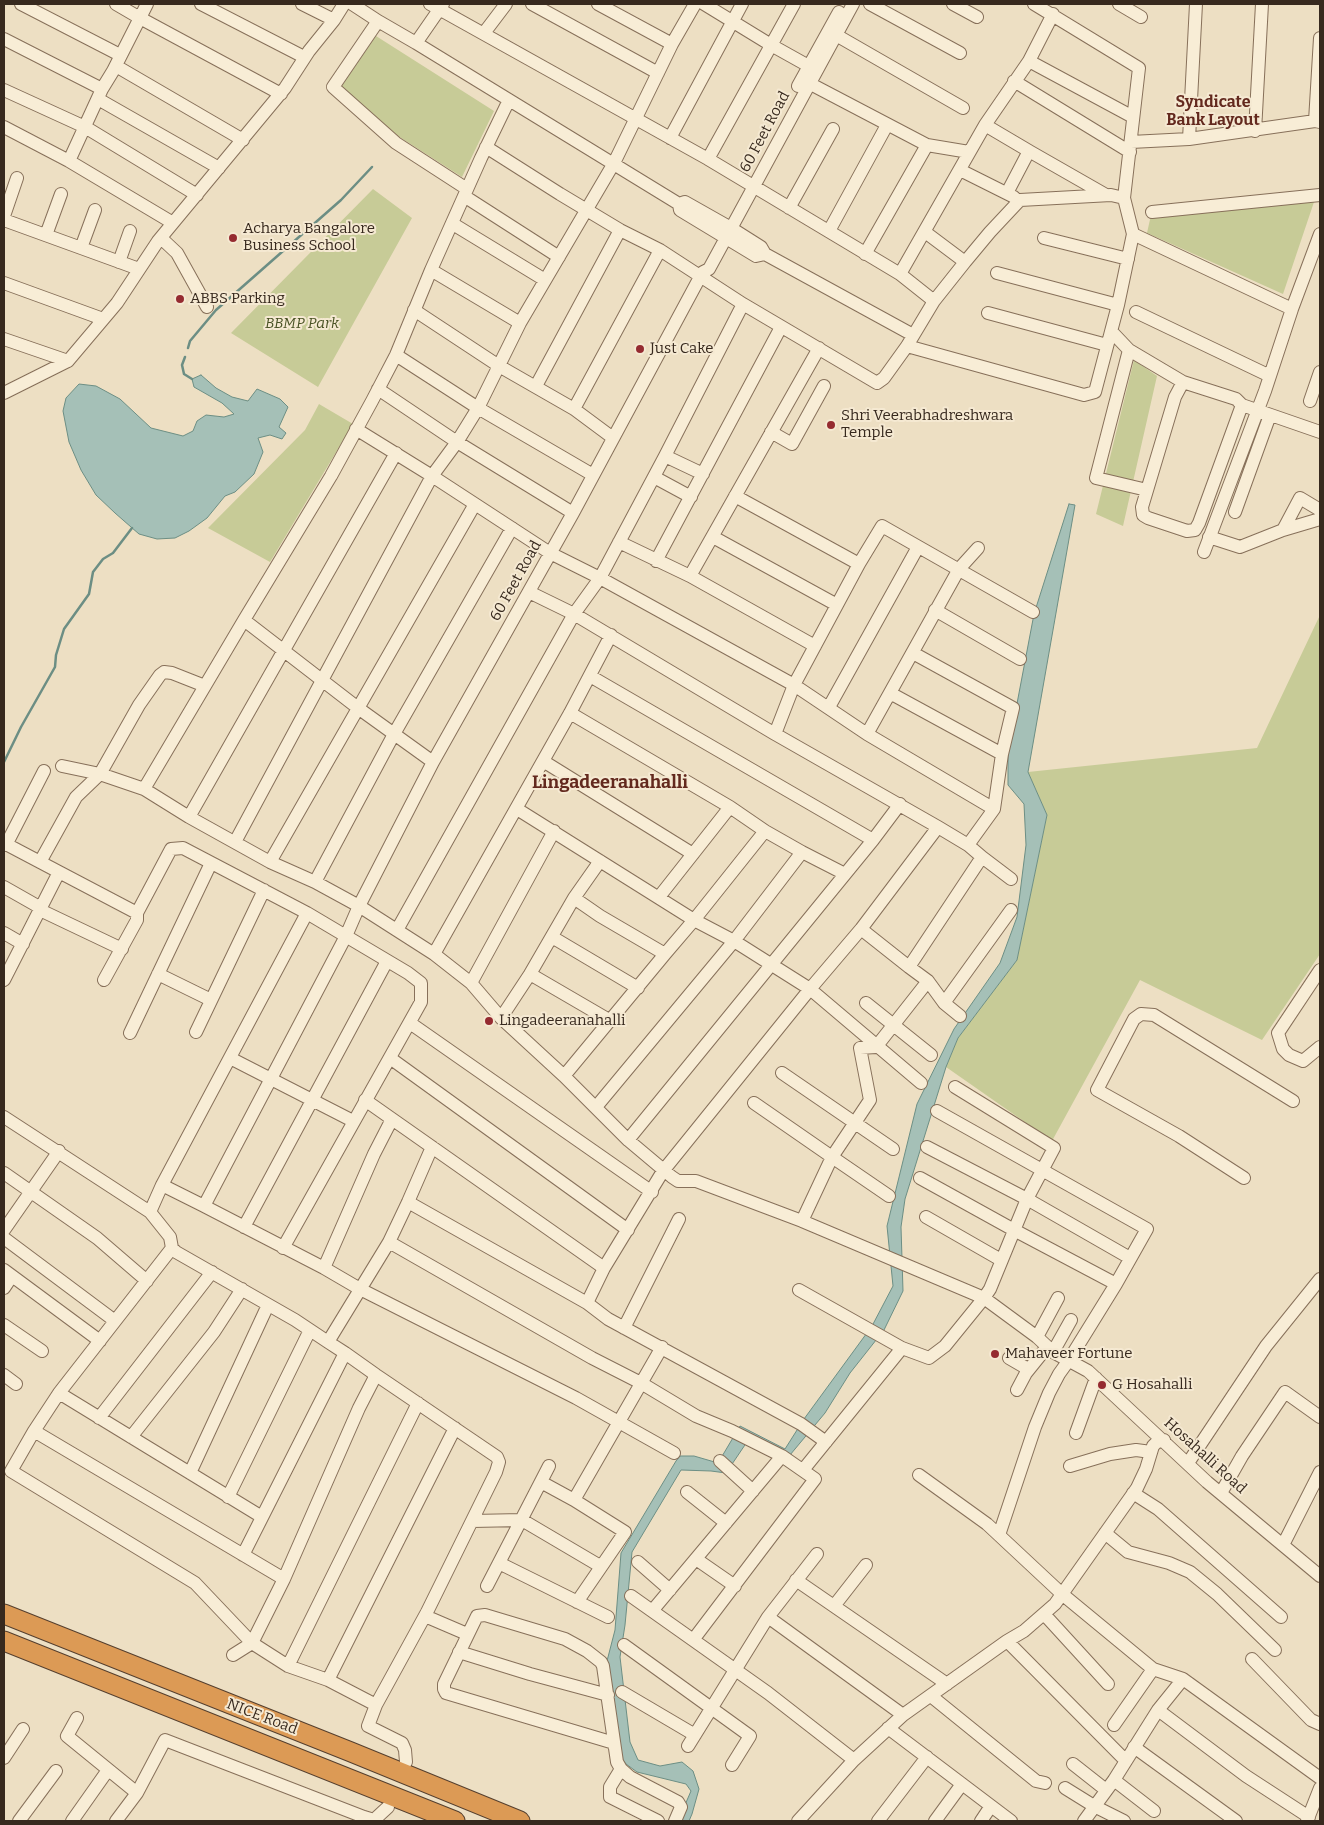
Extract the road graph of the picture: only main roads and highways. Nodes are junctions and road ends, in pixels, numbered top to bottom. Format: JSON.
{"nodes":[{"id":1,"x":4,"y":1614,"type":"edge"},
{"id":2,"x":4,"y":1641,"type":"edge"},
{"id":3,"x":454,"y":1821,"type":"edge"},
{"id":4,"x":520,"y":1821,"type":"edge"}],
"edges":[{"from":1,"to":4,"type":"highway","name":"NICE Road"},
{"from":2,"to":3,"type":"highway","name":"NICE Road"}]}
